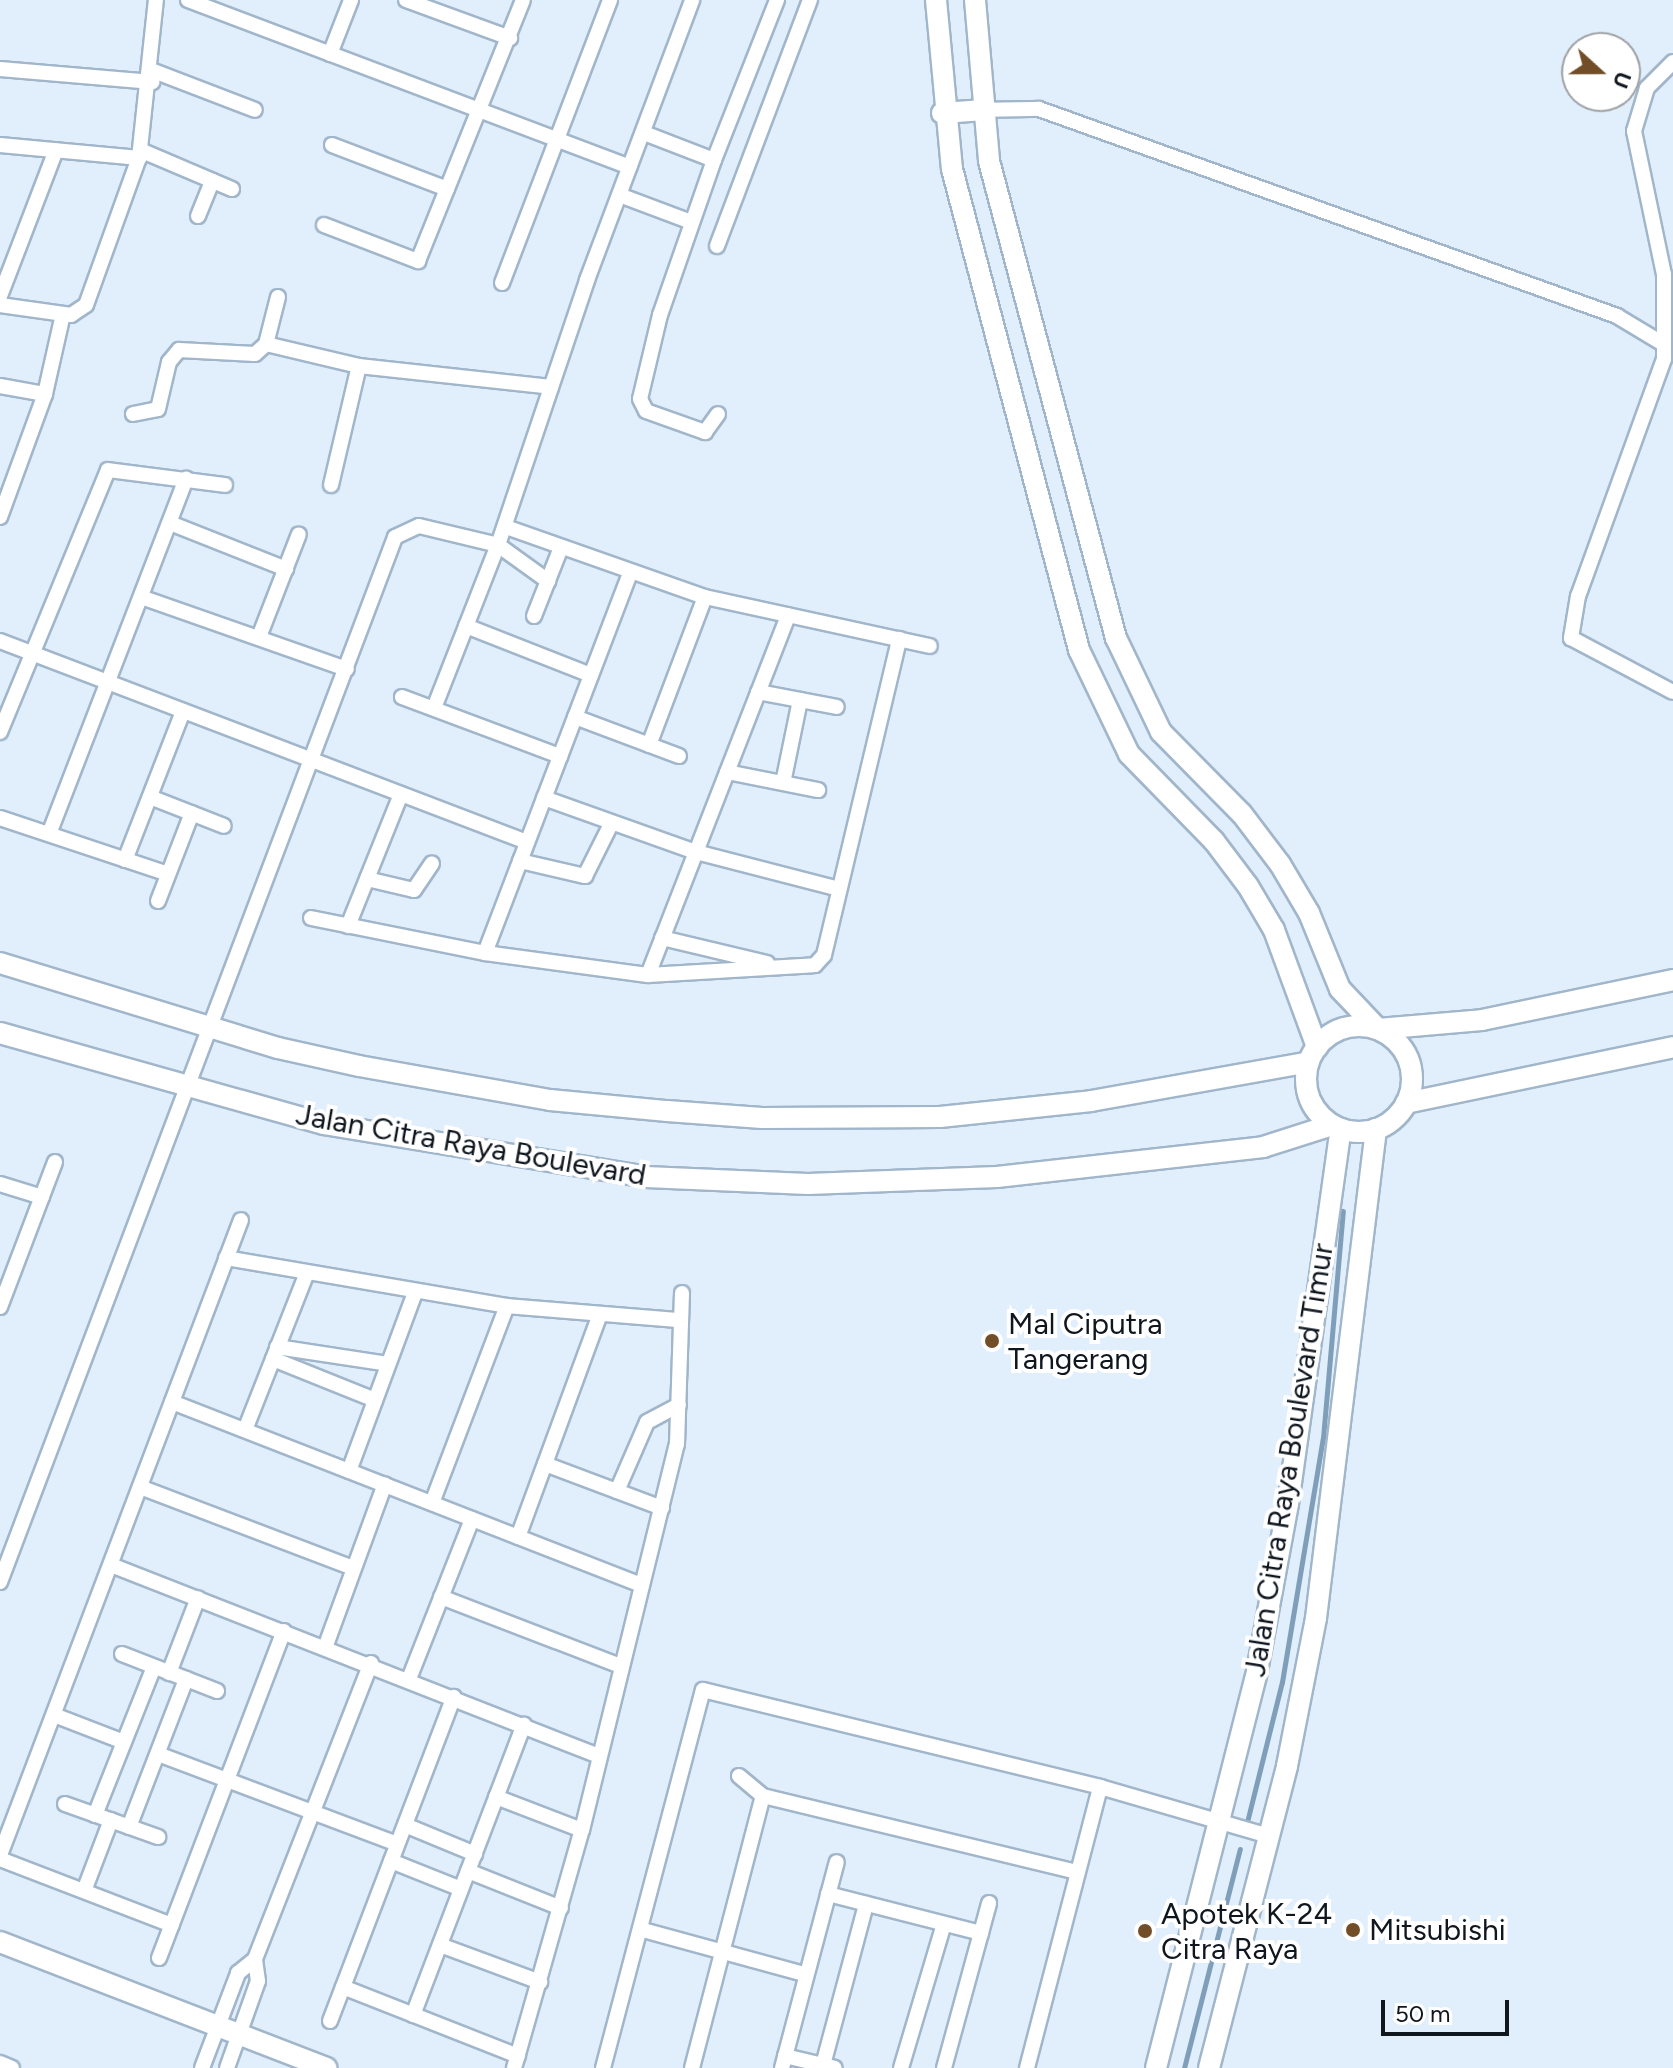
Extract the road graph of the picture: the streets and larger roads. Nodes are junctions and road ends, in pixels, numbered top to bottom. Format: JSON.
{"nodes":[{"id":1,"x":156,"y":0,"type":"edge"},
{"id":2,"x":188,"y":0,"type":"edge"},
{"id":3,"x":351,"y":0,"type":"edge"},
{"id":4,"x":406,"y":0,"type":"edge"},
{"id":5,"x":523,"y":0,"type":"edge"},
{"id":6,"x":610,"y":0,"type":"edge"},
{"id":7,"x":692,"y":0,"type":"edge"},
{"id":8,"x":777,"y":0,"type":"edge"},
{"id":9,"x":810,"y":0,"type":"edge"},
{"id":10,"x":936,"y":0,"type":"edge"},
{"id":11,"x":975,"y":0,"type":"edge"},
{"id":12,"x":432,"y":5,"type":"edge"},
{"id":13,"x":510,"y":38,"type":"junction"},
{"id":14,"x":330,"y":54,"type":"junction"},
{"id":15,"x":1673,"y":62,"type":"edge"},
{"id":16,"x":0,"y":69,"type":"edge"},
{"id":17,"x":152,"y":76,"type":"junction"},
{"id":18,"x":255,"y":110,"type":"dead end"},
{"id":19,"x":981,"y":110,"type":"junction"},
{"id":20,"x":478,"y":111,"type":"junction"},
{"id":21,"x":942,"y":113,"type":"junction"},
{"id":22,"x":644,"y":133,"type":"junction"},
{"id":23,"x":558,"y":139,"type":"junction"},
{"id":24,"x":0,"y":145,"type":"edge"},
{"id":25,"x":332,"y":145,"type":"dead end"},
{"id":26,"x":56,"y":150,"type":"junction"},
{"id":27,"x":139,"y":154,"type":"junction"},
{"id":28,"x":714,"y":160,"type":"junction"},
{"id":29,"x":630,"y":167,"type":"junction"},
{"id":30,"x":212,"y":181,"type":"junction"},
{"id":31,"x":232,"y":189,"type":"dead end"},
{"id":32,"x":447,"y":189,"type":"junction"},
{"id":33,"x":622,"y":196,"type":"junction"},
{"id":34,"x":198,"y":216,"type":"dead end"},
{"id":35,"x":691,"y":222,"type":"junction"},
{"id":36,"x":324,"y":225,"type":"dead end"},
{"id":37,"x":717,"y":246,"type":"dead end"},
{"id":38,"x":502,"y":283,"type":"dead end"},
{"id":39,"x":0,"y":296,"type":"edge"},
{"id":40,"x":278,"y":297,"type":"dead end"},
{"id":41,"x":0,"y":305,"type":"edge"},
{"id":42,"x":63,"y":314,"type":"junction"},
{"id":43,"x":1662,"y":343,"type":"junction"},
{"id":44,"x":266,"y":344,"type":"junction"},
{"id":45,"x":359,"y":366,"type":"junction"},
{"id":46,"x":0,"y":386,"type":"edge"},
{"id":47,"x":551,"y":387,"type":"junction"},
{"id":48,"x":45,"y":394,"type":"junction"},
{"id":49,"x":133,"y":414,"type":"dead end"},
{"id":50,"x":718,"y":414,"type":"dead end"},
{"id":51,"x":186,"y":479,"type":"junction"},
{"id":52,"x":225,"y":485,"type":"dead end"},
{"id":53,"x":331,"y":485,"type":"dead end"},
{"id":54,"x":0,"y":517,"type":"edge"},
{"id":55,"x":170,"y":523,"type":"junction"},
{"id":56,"x":506,"y":527,"type":"junction"},
{"id":57,"x":299,"y":534,"type":"dead end"},
{"id":58,"x":498,"y":545,"type":"junction"},
{"id":59,"x":560,"y":550,"type":"junction"},
{"id":60,"x":286,"y":569,"type":"junction"},
{"id":61,"x":629,"y":575,"type":"junction"},
{"id":62,"x":548,"y":581,"type":"junction"},
{"id":63,"x":141,"y":597,"type":"junction"},
{"id":64,"x":705,"y":597,"type":"junction"},
{"id":65,"x":788,"y":615,"type":"junction"},
{"id":66,"x":534,"y":616,"type":"dead end"},
{"id":67,"x":466,"y":626,"type":"junction"},
{"id":68,"x":259,"y":637,"type":"junction"},
{"id":69,"x":899,"y":639,"type":"junction"},
{"id":70,"x":0,"y":641,"type":"edge"},
{"id":71,"x":930,"y":646,"type":"dead end"},
{"id":72,"x":31,"y":653,"type":"junction"},
{"id":73,"x":347,"y":669,"type":"junction"},
{"id":74,"x":591,"y":675,"type":"junction"},
{"id":75,"x":108,"y":682,"type":"junction"},
{"id":76,"x":758,"y":692,"type":"junction"},
{"id":77,"x":1673,"y":692,"type":"edge"},
{"id":78,"x":402,"y":697,"type":"dead end"},
{"id":79,"x":800,"y":700,"type":"junction"},
{"id":80,"x":837,"y":707,"type":"dead end"},
{"id":81,"x":434,"y":708,"type":"junction"},
{"id":82,"x":183,"y":711,"type":"junction"},
{"id":83,"x":575,"y":717,"type":"junction"},
{"id":84,"x":0,"y":732,"type":"edge"},
{"id":85,"x":649,"y":745,"type":"junction"},
{"id":86,"x":560,"y":756,"type":"junction"},
{"id":87,"x":679,"y":756,"type":"dead end"},
{"id":88,"x":311,"y":760,"type":"junction"},
{"id":89,"x":727,"y":772,"type":"junction"},
{"id":90,"x":783,"y":783,"type":"junction"},
{"id":91,"x":818,"y":790,"type":"dead end"},
{"id":92,"x":401,"y":794,"type":"junction"},
{"id":93,"x":150,"y":797,"type":"junction"},
{"id":94,"x":544,"y":798,"type":"junction"},
{"id":95,"x":192,"y":813,"type":"junction"},
{"id":96,"x":0,"y":818,"type":"edge"},
{"id":97,"x":611,"y":824,"type":"junction"},
{"id":98,"x":224,"y":826,"type":"dead end"},
{"id":99,"x":49,"y":834,"type":"junction"},
{"id":100,"x":527,"y":842,"type":"junction"},
{"id":101,"x":696,"y":852,"type":"junction"},
{"id":102,"x":125,"y":860,"type":"junction"},
{"id":103,"x":520,"y":861,"type":"junction"},
{"id":104,"x":432,"y":863,"type":"dead end"},
{"id":105,"x":168,"y":874,"type":"junction"},
{"id":106,"x":367,"y":879,"type":"junction"},
{"id":107,"x":839,"y":889,"type":"junction"},
{"id":108,"x":158,"y":901,"type":"dead end"},
{"id":109,"x":311,"y":918,"type":"dead end"},
{"id":110,"x":348,"y":926,"type":"junction"},
{"id":111,"x":662,"y":938,"type":"junction"},
{"id":112,"x":485,"y":953,"type":"junction"},
{"id":113,"x":0,"y":963,"type":"edge"},
{"id":114,"x":771,"y":964,"type":"junction"},
{"id":115,"x":648,"y":975,"type":"junction"},
{"id":116,"x":1673,"y":980,"type":"edge"},
{"id":117,"x":212,"y":1027,"type":"junction"},
{"id":118,"x":1378,"y":1029,"type":"junction"},
{"id":119,"x":0,"y":1033,"type":"edge"},
{"id":120,"x":1673,"y":1047,"type":"edge"},
{"id":121,"x":1313,"y":1055,"type":"junction"},
{"id":122,"x":191,"y":1089,"type":"junction"},
{"id":123,"x":1406,"y":1103,"type":"junction"},
{"id":124,"x":1337,"y":1127,"type":"junction"},
{"id":125,"x":1376,"y":1129,"type":"junction"},
{"id":126,"x":55,"y":1162,"type":"dead end"},
{"id":127,"x":0,"y":1184,"type":"edge"},
{"id":128,"x":42,"y":1197,"type":"junction"},
{"id":129,"x":241,"y":1220,"type":"dead end"},
{"id":130,"x":226,"y":1258,"type":"junction"},
{"id":131,"x":307,"y":1273,"type":"junction"},
{"id":132,"x":415,"y":1293,"type":"junction"},
{"id":133,"x":682,"y":1293,"type":"dead end"},
{"id":134,"x":507,"y":1306,"type":"junction"},
{"id":135,"x":0,"y":1307,"type":"edge"},
{"id":136,"x":599,"y":1317,"type":"junction"},
{"id":137,"x":679,"y":1320,"type":"junction"},
{"id":138,"x":275,"y":1353,"type":"junction"},
{"id":139,"x":388,"y":1364,"type":"junction"},
{"id":140,"x":375,"y":1400,"type":"junction"},
{"id":141,"x":172,"y":1402,"type":"junction"},
{"id":142,"x":679,"y":1405,"type":"junction"},
{"id":143,"x":245,"y":1430,"type":"junction"},
{"id":144,"x":545,"y":1464,"type":"junction"},
{"id":145,"x":349,"y":1471,"type":"junction"},
{"id":146,"x":385,"y":1484,"type":"junction"},
{"id":147,"x":140,"y":1487,"type":"junction"},
{"id":148,"x":617,"y":1491,"type":"junction"},
{"id":149,"x":432,"y":1503,"type":"junction"},
{"id":150,"x":662,"y":1508,"type":"junction"},
{"id":151,"x":472,"y":1519,"type":"junction"},
{"id":152,"x":518,"y":1537,"type":"junction"},
{"id":153,"x":111,"y":1565,"type":"junction"},
{"id":154,"x":353,"y":1568,"type":"junction"},
{"id":155,"x":0,"y":1582,"type":"edge"},
{"id":156,"x":639,"y":1584,"type":"junction"},
{"id":157,"x":441,"y":1597,"type":"junction"},
{"id":158,"x":198,"y":1598,"type":"junction"},
{"id":159,"x":284,"y":1631,"type":"junction"},
{"id":160,"x":326,"y":1645,"type":"junction"},
{"id":161,"x":122,"y":1654,"type":"dead end"},
{"id":162,"x":371,"y":1663,"type":"junction"},
{"id":163,"x":621,"y":1666,"type":"junction"},
{"id":164,"x":154,"y":1667,"type":"junction"},
{"id":165,"x":169,"y":1673,"type":"junction"},
{"id":166,"x":186,"y":1679,"type":"junction"},
{"id":167,"x":409,"y":1679,"type":"junction"},
{"id":168,"x":217,"y":1691,"type":"dead end"},
{"id":169,"x":454,"y":1697,"type":"junction"},
{"id":170,"x":54,"y":1715,"type":"junction"},
{"id":171,"x":524,"y":1725,"type":"junction"},
{"id":172,"x":124,"y":1742,"type":"junction"},
{"id":173,"x":158,"y":1754,"type":"junction"},
{"id":174,"x":599,"y":1756,"type":"junction"},
{"id":175,"x":739,"y":1776,"type":"dead end"},
{"id":176,"x":228,"y":1779,"type":"junction"},
{"id":177,"x":1100,"y":1787,"type":"junction"},
{"id":178,"x":763,"y":1796,"type":"junction"},
{"id":179,"x":496,"y":1797,"type":"junction"},
{"id":180,"x":65,"y":1804,"type":"dead end"},
{"id":181,"x":314,"y":1811,"type":"junction"},
{"id":182,"x":95,"y":1815,"type":"junction"},
{"id":183,"x":111,"y":1820,"type":"junction"},
{"id":184,"x":405,"y":1825,"type":"junction"},
{"id":185,"x":1230,"y":1826,"type":"junction"},
{"id":186,"x":129,"y":1827,"type":"junction"},
{"id":187,"x":582,"y":1830,"type":"junction"},
{"id":188,"x":1264,"y":1835,"type":"junction"},
{"id":189,"x":158,"y":1837,"type":"dead end"},
{"id":190,"x":397,"y":1844,"type":"junction"},
{"id":191,"x":475,"y":1854,"type":"junction"},
{"id":192,"x":0,"y":1857,"type":"edge"},
{"id":193,"x":391,"y":1861,"type":"junction"},
{"id":194,"x":837,"y":1862,"type":"dead end"},
{"id":195,"x":468,"y":1871,"type":"junction"},
{"id":196,"x":1077,"y":1872,"type":"junction"},
{"id":197,"x":461,"y":1889,"type":"junction"},
{"id":198,"x":84,"y":1891,"type":"junction"},
{"id":199,"x":828,"y":1894,"type":"junction"},
{"id":200,"x":989,"y":1903,"type":"dead end"},
{"id":201,"x":866,"y":1904,"type":"junction"},
{"id":202,"x":561,"y":1908,"type":"junction"},
{"id":203,"x":944,"y":1924,"type":"junction"},
{"id":204,"x":172,"y":1925,"type":"junction"},
{"id":205,"x":643,"y":1930,"type":"junction"},
{"id":206,"x":981,"y":1933,"type":"junction"},
{"id":207,"x":0,"y":1942,"type":"edge"},
{"id":208,"x":440,"y":1945,"type":"junction"},
{"id":209,"x":719,"y":1952,"type":"junction"},
{"id":210,"x":159,"y":1958,"type":"dead end"},
{"id":211,"x":255,"y":1959,"type":"junction"},
{"id":212,"x":804,"y":1974,"type":"junction"},
{"id":213,"x":540,"y":1982,"type":"junction"},
{"id":214,"x":343,"y":1987,"type":"junction"},
{"id":215,"x":413,"y":2015,"type":"junction"},
{"id":216,"x":220,"y":2018,"type":"junction"},
{"id":217,"x":330,"y":2021,"type":"dead end"},
{"id":218,"x":243,"y":2025,"type":"junction"},
{"id":219,"x":516,"y":2062,"type":"edge"},
{"id":220,"x":783,"y":2062,"type":"edge"},
{"id":221,"x":0,"y":2063,"type":"edge"},
{"id":222,"x":829,"y":2066,"type":"edge"},
{"id":223,"x":12,"y":2068,"type":"edge"},
{"id":224,"x":202,"y":2068,"type":"edge"},
{"id":225,"x":227,"y":2068,"type":"edge"},
{"id":226,"x":326,"y":2068,"type":"edge"},
{"id":227,"x":603,"y":2068,"type":"edge"},
{"id":228,"x":692,"y":2068,"type":"edge"},
{"id":229,"x":901,"y":2068,"type":"edge"},
{"id":230,"x":944,"y":2068,"type":"edge"},
{"id":231,"x":1027,"y":2068,"type":"edge"},
{"id":232,"x":1156,"y":2068,"type":"edge"},
{"id":233,"x":1209,"y":2068,"type":"edge"}],
"edges":[{"from":1,"to":17,"type":"street"},
{"from":2,"to":14,"type":"street"},
{"from":3,"to":14,"type":"street"},
{"from":4,"to":12,"type":"street"},
{"from":5,"to":13,"type":"street"},
{"from":6,"to":23,"type":"street"},
{"from":7,"to":22,"type":"street"},
{"from":8,"to":28,"type":"street"},
{"from":9,"to":37,"type":"street"},
{"from":10,"to":21,"type":"street"},
{"from":11,"to":19,"type":"street"},
{"from":12,"to":13,"type":"street"},
{"from":13,"to":20,"type":"street"},
{"from":14,"to":20,"type":"street"},
{"from":15,"to":43,"type":"street"},
{"from":16,"to":17,"type":"street"},
{"from":17,"to":18,"type":"street"},
{"from":17,"to":27,"type":"street"},
{"from":19,"to":21,"type":"street"},
{"from":19,"to":43,"type":"street"},
{"from":19,"to":118,"type":"street"},
{"from":20,"to":23,"type":"street"},
{"from":20,"to":32,"type":"street"},
{"from":21,"to":121,"type":"street"},
{"from":22,"to":28,"type":"street"},
{"from":22,"to":29,"type":"street"},
{"from":23,"to":29,"type":"street"},
{"from":23,"to":38,"type":"street"},
{"from":24,"to":26,"type":"street"},
{"from":25,"to":32,"type":"street"},
{"from":26,"to":27,"type":"street"},
{"from":26,"to":39,"type":"street"},
{"from":27,"to":30,"type":"street"},
{"from":27,"to":42,"type":"street"},
{"from":28,"to":35,"type":"street"},
{"from":29,"to":33,"type":"street"},
{"from":30,"to":31,"type":"street"},
{"from":30,"to":34,"type":"street"},
{"from":32,"to":36,"type":"street"},
{"from":33,"to":35,"type":"street"},
{"from":33,"to":47,"type":"street"},
{"from":35,"to":50,"type":"street"},
{"from":40,"to":44,"type":"street"},
{"from":41,"to":42,"type":"street"},
{"from":42,"to":48,"type":"street"},
{"from":43,"to":77,"type":"street"},
{"from":44,"to":45,"type":"street"},
{"from":44,"to":49,"type":"street"},
{"from":45,"to":47,"type":"street"},
{"from":45,"to":53,"type":"street"},
{"from":46,"to":48,"type":"street"},
{"from":47,"to":56,"type":"street"},
{"from":48,"to":54,"type":"street"},
{"from":51,"to":52,"type":"street"},
{"from":51,"to":55,"type":"street"},
{"from":51,"to":72,"type":"street"},
{"from":55,"to":60,"type":"street"},
{"from":55,"to":63,"type":"street"},
{"from":56,"to":58,"type":"street"},
{"from":56,"to":59,"type":"street"},
{"from":57,"to":60,"type":"street"},
{"from":58,"to":62,"type":"street"},
{"from":58,"to":67,"type":"street"},
{"from":58,"to":73,"type":"street"},
{"from":59,"to":61,"type":"street"},
{"from":59,"to":62,"type":"street"},
{"from":60,"to":68,"type":"street"},
{"from":61,"to":64,"type":"street"},
{"from":61,"to":74,"type":"street"},
{"from":62,"to":66,"type":"street"},
{"from":63,"to":68,"type":"street"},
{"from":63,"to":75,"type":"street"},
{"from":64,"to":65,"type":"street"},
{"from":64,"to":85,"type":"street"},
{"from":65,"to":69,"type":"street"},
{"from":65,"to":76,"type":"street"},
{"from":67,"to":74,"type":"street"},
{"from":67,"to":81,"type":"street"},
{"from":68,"to":73,"type":"street"},
{"from":69,"to":71,"type":"street"},
{"from":69,"to":107,"type":"street"},
{"from":70,"to":72,"type":"street"},
{"from":72,"to":75,"type":"street"},
{"from":72,"to":84,"type":"street"},
{"from":73,"to":88,"type":"street"},
{"from":74,"to":83,"type":"street"},
{"from":75,"to":82,"type":"street"},
{"from":75,"to":99,"type":"street"},
{"from":76,"to":79,"type":"street"},
{"from":76,"to":89,"type":"street"},
{"from":78,"to":81,"type":"street"},
{"from":79,"to":80,"type":"street"},
{"from":79,"to":90,"type":"street"},
{"from":81,"to":86,"type":"street"},
{"from":82,"to":88,"type":"street"},
{"from":82,"to":93,"type":"street"},
{"from":83,"to":85,"type":"street"},
{"from":83,"to":86,"type":"street"},
{"from":85,"to":87,"type":"street"},
{"from":86,"to":94,"type":"street"},
{"from":88,"to":92,"type":"street"},
{"from":88,"to":117,"type":"street"},
{"from":89,"to":90,"type":"street"},
{"from":89,"to":101,"type":"street"},
{"from":90,"to":91,"type":"street"},
{"from":92,"to":100,"type":"street"},
{"from":92,"to":106,"type":"street"},
{"from":93,"to":95,"type":"street"},
{"from":93,"to":102,"type":"street"},
{"from":94,"to":97,"type":"street"},
{"from":94,"to":100,"type":"street"},
{"from":95,"to":98,"type":"street"},
{"from":95,"to":105,"type":"street"},
{"from":96,"to":99,"type":"street"},
{"from":97,"to":101,"type":"street"},
{"from":97,"to":103,"type":"street"},
{"from":99,"to":102,"type":"street"},
{"from":100,"to":103,"type":"street"},
{"from":101,"to":107,"type":"street"},
{"from":101,"to":111,"type":"street"},
{"from":102,"to":105,"type":"street"},
{"from":103,"to":112,"type":"street"},
{"from":104,"to":106,"type":"street"},
{"from":105,"to":108,"type":"street"},
{"from":106,"to":110,"type":"street"},
{"from":107,"to":114,"type":"street"},
{"from":109,"to":110,"type":"street"},
{"from":110,"to":112,"type":"street"},
{"from":111,"to":114,"type":"street"},
{"from":111,"to":115,"type":"street"},
{"from":112,"to":115,"type":"street"},
{"from":113,"to":117,"type":"street","name":"Jalan Citra Raya Boulevard"},
{"from":114,"to":115,"type":"street"},
{"from":116,"to":118,"type":"street"},
{"from":117,"to":121,"type":"street","name":"Jalan Citra Raya Boulevard"},
{"from":117,"to":122,"type":"street"},
{"from":118,"to":121,"type":"street"},
{"from":118,"to":123,"type":"street"},
{"from":119,"to":122,"type":"street","name":"Jalan Citra Raya Boulevard"},
{"from":120,"to":123,"type":"street"},
{"from":121,"to":124,"type":"street"},
{"from":122,"to":124,"type":"street","name":"Jalan Citra Raya Boulevard"},
{"from":122,"to":155,"type":"street"},
{"from":123,"to":125,"type":"street"},
{"from":124,"to":125,"type":"street"},
{"from":124,"to":185,"type":"street","name":"Jalan Citra Raya Boulevard Timur"},
{"from":125,"to":188,"type":"street","name":"Jalan Citra Raya Boulevard Timur"},
{"from":126,"to":128,"type":"street"},
{"from":127,"to":128,"type":"street"},
{"from":128,"to":135,"type":"street"},
{"from":129,"to":130,"type":"street"},
{"from":130,"to":131,"type":"street"},
{"from":130,"to":141,"type":"street"},
{"from":131,"to":132,"type":"street"},
{"from":131,"to":138,"type":"street"},
{"from":132,"to":134,"type":"street"},
{"from":132,"to":139,"type":"street"},
{"from":133,"to":137,"type":"street"},
{"from":134,"to":136,"type":"street"},
{"from":134,"to":149,"type":"street"},
{"from":136,"to":137,"type":"street"},
{"from":136,"to":144,"type":"street"},
{"from":137,"to":142,"type":"street"},
{"from":138,"to":139,"type":"street"},
{"from":138,"to":140,"type":"street"},
{"from":138,"to":143,"type":"street"},
{"from":139,"to":140,"type":"street"},
{"from":140,"to":145,"type":"street"},
{"from":141,"to":143,"type":"street"},
{"from":141,"to":147,"type":"street"},
{"from":142,"to":148,"type":"street"},
{"from":142,"to":150,"type":"street"},
{"from":143,"to":145,"type":"street"},
{"from":144,"to":148,"type":"street"},
{"from":144,"to":152,"type":"street"},
{"from":145,"to":146,"type":"street"},
{"from":146,"to":149,"type":"street"},
{"from":146,"to":154,"type":"street"},
{"from":147,"to":153,"type":"street"},
{"from":147,"to":154,"type":"street"},
{"from":148,"to":150,"type":"street"},
{"from":149,"to":151,"type":"street"},
{"from":150,"to":156,"type":"street"},
{"from":151,"to":152,"type":"street"},
{"from":151,"to":157,"type":"street"},
{"from":152,"to":156,"type":"street"},
{"from":153,"to":158,"type":"street"},
{"from":153,"to":170,"type":"street"},
{"from":154,"to":160,"type":"street"},
{"from":156,"to":163,"type":"street"},
{"from":157,"to":163,"type":"street"},
{"from":157,"to":167,"type":"street"},
{"from":158,"to":159,"type":"street"},
{"from":158,"to":165,"type":"street"},
{"from":159,"to":160,"type":"street"},
{"from":159,"to":176,"type":"street"},
{"from":160,"to":162,"type":"street"},
{"from":161,"to":164,"type":"street"},
{"from":162,"to":167,"type":"street"},
{"from":162,"to":181,"type":"street"},
{"from":163,"to":174,"type":"street"},
{"from":164,"to":165,"type":"street"},
{"from":164,"to":172,"type":"street"},
{"from":165,"to":166,"type":"street"},
{"from":166,"to":168,"type":"street"},
{"from":166,"to":173,"type":"street"},
{"from":167,"to":169,"type":"street"},
{"from":169,"to":171,"type":"street"},
{"from":169,"to":184,"type":"street"},
{"from":170,"to":172,"type":"street"},
{"from":170,"to":192,"type":"street"},
{"from":171,"to":174,"type":"street"},
{"from":171,"to":179,"type":"street"},
{"from":172,"to":182,"type":"street"},
{"from":173,"to":176,"type":"street"},
{"from":173,"to":186,"type":"street"},
{"from":174,"to":187,"type":"street"},
{"from":175,"to":178,"type":"street"},
{"from":176,"to":181,"type":"street"},
{"from":176,"to":204,"type":"street"},
{"from":177,"to":185,"type":"street"},
{"from":177,"to":196,"type":"street"},
{"from":177,"to":205,"type":"street"},
{"from":178,"to":196,"type":"street"},
{"from":178,"to":209,"type":"street"},
{"from":179,"to":187,"type":"street"},
{"from":179,"to":191,"type":"street"},
{"from":180,"to":182,"type":"street"},
{"from":181,"to":190,"type":"street"},
{"from":181,"to":211,"type":"street"},
{"from":182,"to":183,"type":"street"},
{"from":183,"to":186,"type":"street"},
{"from":183,"to":198,"type":"street"},
{"from":184,"to":190,"type":"street"},
{"from":184,"to":191,"type":"street"},
{"from":185,"to":188,"type":"street"},
{"from":185,"to":232,"type":"street","name":"Jalan Citra Raya Boulevard Timur"},
{"from":186,"to":189,"type":"street"},
{"from":187,"to":202,"type":"street"},
{"from":188,"to":233,"type":"street","name":"Jalan Citra Raya Boulevard Timur"},
{"from":190,"to":193,"type":"street"},
{"from":191,"to":195,"type":"street"},
{"from":192,"to":198,"type":"street"},
{"from":193,"to":197,"type":"street"},
{"from":193,"to":214,"type":"street"},
{"from":194,"to":199,"type":"street"},
{"from":195,"to":197,"type":"street"},
{"from":195,"to":202,"type":"street"},
{"from":196,"to":231,"type":"street"},
{"from":197,"to":208,"type":"street"},
{"from":198,"to":204,"type":"street"},
{"from":199,"to":201,"type":"street"},
{"from":199,"to":212,"type":"street"},
{"from":200,"to":206,"type":"street"},
{"from":201,"to":203,"type":"street"},
{"from":201,"to":222,"type":"street"},
{"from":202,"to":213,"type":"street"},
{"from":203,"to":206,"type":"street"},
{"from":203,"to":229,"type":"street"},
{"from":204,"to":210,"type":"street"},
{"from":205,"to":209,"type":"street"},
{"from":205,"to":227,"type":"street"},
{"from":206,"to":230,"type":"street"},
{"from":207,"to":216,"type":"street"},
{"from":208,"to":213,"type":"street"},
{"from":208,"to":215,"type":"street"},
{"from":209,"to":212,"type":"street"},
{"from":209,"to":228,"type":"street"},
{"from":211,"to":216,"type":"street"},
{"from":211,"to":218,"type":"street"},
{"from":212,"to":220,"type":"street"},
{"from":213,"to":219,"type":"street"},
{"from":214,"to":215,"type":"street"},
{"from":214,"to":217,"type":"street"},
{"from":215,"to":219,"type":"street"},
{"from":216,"to":218,"type":"street"},
{"from":216,"to":224,"type":"street"},
{"from":218,"to":225,"type":"street"},
{"from":218,"to":226,"type":"street"},
{"from":220,"to":222,"type":"street"},
{"from":221,"to":223,"type":"street"}]}
